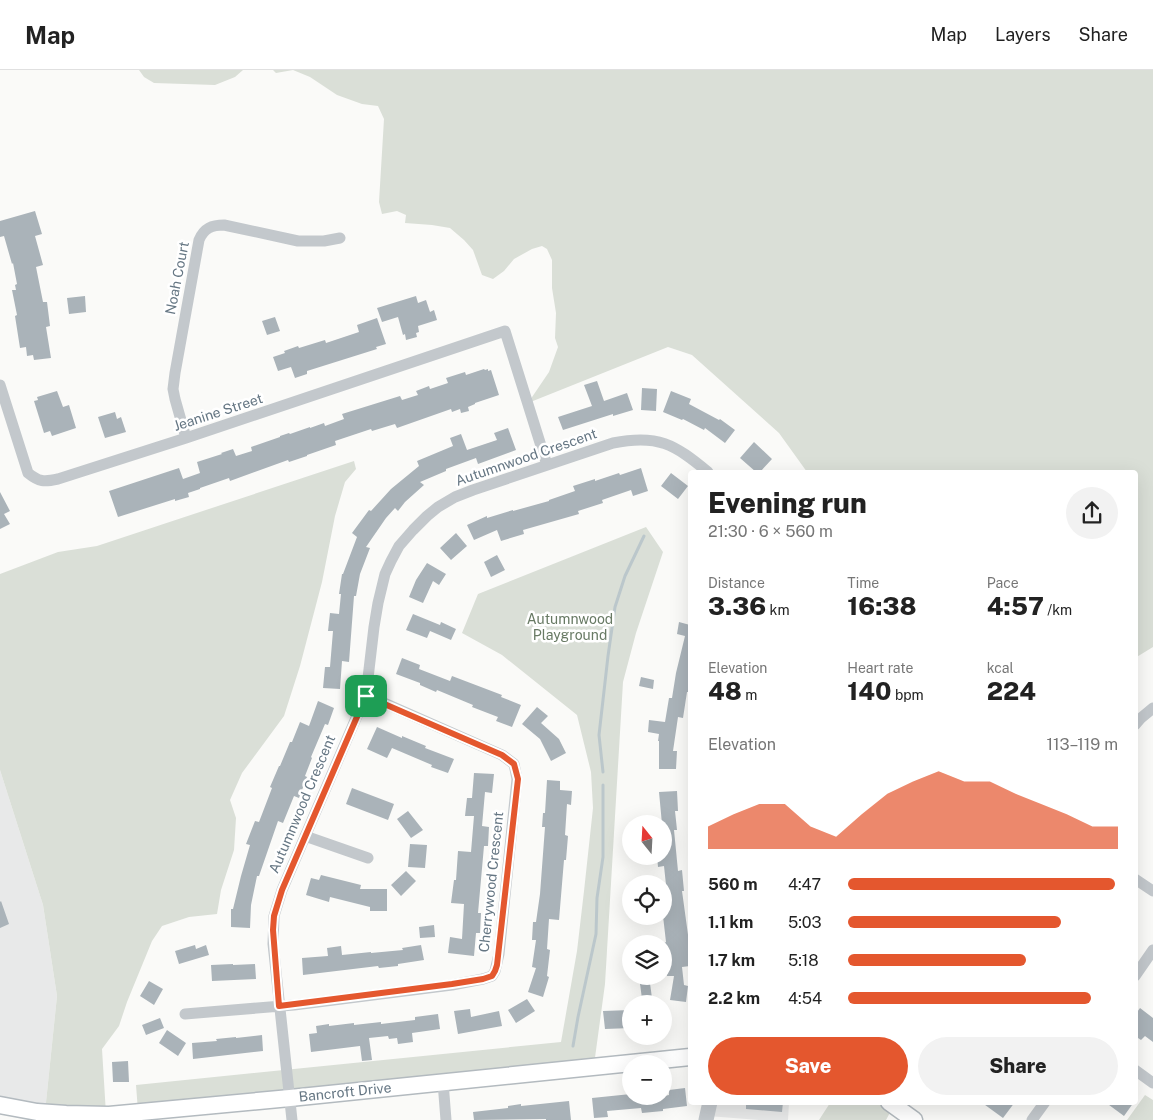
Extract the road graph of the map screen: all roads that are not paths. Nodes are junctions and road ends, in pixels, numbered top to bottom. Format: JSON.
{"nodes":[{"id":1,"x":340,"y":238,"type":"dead end"},
{"id":2,"x":0,"y":385,"type":"edge"},
{"id":3,"x":186,"y":438,"type":"junction"},
{"id":4,"x":547,"y":465,"type":"junction"},
{"id":5,"x":705,"y":470,"type":"edge"},
{"id":6,"x":366,"y":696,"type":"junction"},
{"id":7,"x":1153,"y":708,"type":"edge"},
{"id":8,"x":1138,"y":722,"type":"edge"},
{"id":9,"x":305,"y":836,"type":"junction"},
{"id":10,"x":368,"y":858,"type":"dead end"},
{"id":11,"x":1138,"y":881,"type":"edge"},
{"id":12,"x":1153,"y":891,"type":"edge"},
{"id":13,"x":1153,"y":950,"type":"edge"},
{"id":14,"x":1138,"y":972,"type":"edge"},
{"id":15,"x":279,"y":1006,"type":"junction"},
{"id":16,"x":185,"y":1014,"type":"dead end"},
{"id":17,"x":688,"y":1057,"type":"edge"},
{"id":18,"x":1138,"y":1072,"type":"edge"},
{"id":19,"x":442,"y":1082,"type":"junction"},
{"id":20,"x":1153,"y":1083,"type":"edge"},
{"id":21,"x":290,"y":1098,"type":"junction"},
{"id":22,"x":0,"y":1105,"type":"edge"},
{"id":23,"x":709,"y":1105,"type":"edge"},
{"id":24,"x":893,"y":1105,"type":"edge"},
{"id":25,"x":1043,"y":1105,"type":"edge"},
{"id":26,"x":142,"y":1116,"type":"edge"},
{"id":27,"x":292,"y":1120,"type":"edge"},
{"id":28,"x":446,"y":1120,"type":"edge"},
{"id":29,"x":706,"y":1120,"type":"edge"},
{"id":30,"x":914,"y":1120,"type":"edge"},
{"id":31,"x":1032,"y":1120,"type":"edge"}],
"edges":[{"from":1,"to":3,"type":"street","name":"Noah Court"},
{"from":2,"to":3,"type":"street","name":"Jeanine Street"},
{"from":3,"to":4,"type":"street","name":"Jeanine Street"},
{"from":4,"to":5,"type":"street","name":"Autumnwood Crescent"},
{"from":4,"to":6,"type":"street","name":"Autumnwood Crescent"},
{"from":6,"to":9,"type":"street","name":"Autumnwood Crescent"},
{"from":6,"to":15,"type":"street","name":"Cherrywood Crescent"},
{"from":7,"to":8,"type":"street"},
{"from":9,"to":10,"type":"street"},
{"from":9,"to":15,"type":"street","name":"Autumnwood Crescent"},
{"from":11,"to":12,"type":"street"},
{"from":13,"to":14,"type":"street"},
{"from":15,"to":16,"type":"street","name":"Cherrywood Crescent"},
{"from":15,"to":21,"type":"street","name":"Autumnwood Crescent"},
{"from":17,"to":19,"type":"main road","name":"Bancroft Drive"},
{"from":18,"to":20,"type":"street"},
{"from":19,"to":21,"type":"main road","name":"Bancroft Drive"},
{"from":19,"to":28,"type":"street"},
{"from":21,"to":26,"type":"main road","name":"Bancroft Drive"},
{"from":21,"to":27,"type":"street","name":"Autumnwood Crescent"},
{"from":22,"to":26,"type":"main road","name":"Bancroft Drive"},
{"from":23,"to":29,"type":"street"},
{"from":24,"to":30,"type":"main road"},
{"from":25,"to":31,"type":"street"}]}
